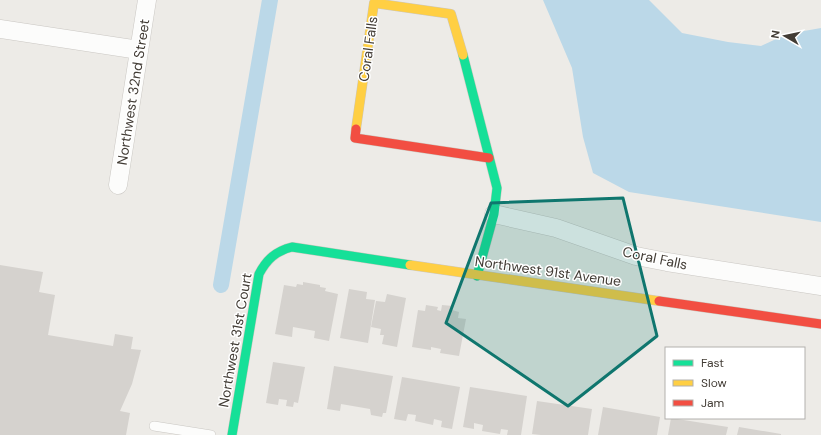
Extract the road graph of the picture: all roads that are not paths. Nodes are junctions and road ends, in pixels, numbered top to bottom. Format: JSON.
{"nodes":[{"id":1,"x":147,"y":0,"type":"edge"},
{"id":2,"x":0,"y":29,"type":"edge"},
{"id":3,"x":138,"y":50,"type":"junction"},
{"id":4,"x":489,"y":158,"type":"junction"},
{"id":5,"x":118,"y":185,"type":"dead end"},
{"id":6,"x":494,"y":214,"type":"junction"},
{"id":7,"x":274,"y":254,"type":"joint"},
{"id":8,"x":477,"y":276,"type":"junction"},
{"id":9,"x":821,"y":286,"type":"edge"},
{"id":10,"x":821,"y":324,"type":"edge"},
{"id":11,"x":154,"y":426,"type":"dead end"},
{"id":12,"x":211,"y":435,"type":"edge"},
{"id":13,"x":232,"y":435,"type":"edge"}],
"edges":[{"from":1,"to":3,"type":"street","name":"Northwest 32nd Street"},
{"from":2,"to":3,"type":"street"},
{"from":3,"to":5,"type":"street","name":"Northwest 32nd Street"},
{"from":4,"to":4,"type":"street","name":"Coral Falls"},
{"from":4,"to":6,"type":"street","name":"Coral Falls"},
{"from":6,"to":8,"type":"street","name":"Coral Falls"},
{"from":6,"to":9,"type":"street","name":"Coral Falls"},
{"from":7,"to":8,"type":"street","name":"Northwest 91st Avenue"},
{"from":7,"to":13,"type":"street","name":"Northwest 31st Court"},
{"from":8,"to":10,"type":"street","name":"Northwest 91st Avenue"},
{"from":11,"to":12,"type":"lane"}]}
